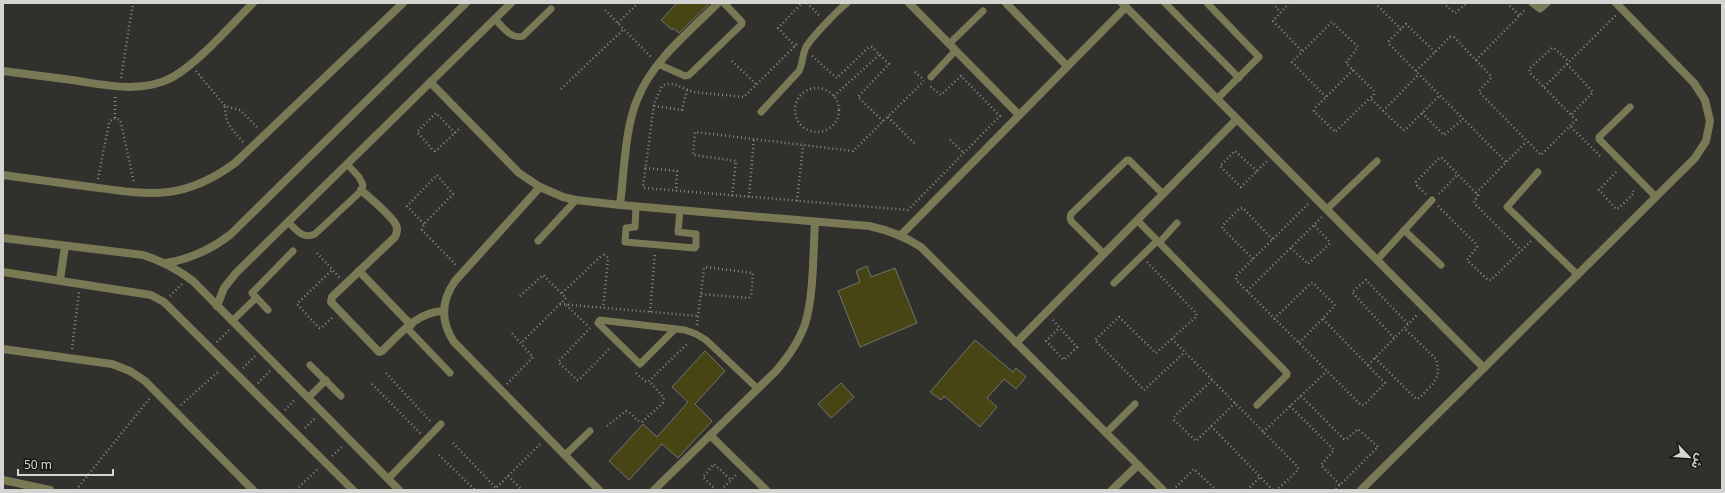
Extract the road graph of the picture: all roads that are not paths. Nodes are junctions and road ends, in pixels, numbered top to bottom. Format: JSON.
{"nodes":[{"id":1,"x":253,"y":3,"type":"edge"},
{"id":2,"x":403,"y":3,"type":"edge"},
{"id":3,"x":511,"y":3,"type":"edge"},
{"id":4,"x":718,"y":3,"type":"edge"},
{"id":5,"x":724,"y":3,"type":"edge"},
{"id":6,"x":847,"y":3,"type":"edge"},
{"id":7,"x":909,"y":3,"type":"edge"},
{"id":8,"x":1006,"y":3,"type":"edge"},
{"id":9,"x":1165,"y":3,"type":"edge"},
{"id":10,"x":1207,"y":3,"type":"edge"},
{"id":11,"x":1532,"y":3,"type":"edge"},
{"id":12,"x":1547,"y":3,"type":"edge"},
{"id":13,"x":464,"y":4,"type":"edge"},
{"id":14,"x":1124,"y":5,"type":"edge"},
{"id":15,"x":1619,"y":6,"type":"edge"},
{"id":16,"x":551,"y":9,"type":"dead end"},
{"id":17,"x":983,"y":11,"type":"dead end"},
{"id":18,"x":495,"y":19,"type":"junction"},
{"id":19,"x":949,"y":44,"type":"junction"},
{"id":20,"x":956,"y":51,"type":"junction"},
{"id":21,"x":658,"y":64,"type":"junction"},
{"id":22,"x":1067,"y":66,"type":"junction"},
{"id":23,"x":3,"y":71,"type":"edge"},
{"id":24,"x":931,"y":77,"type":"dead end"},
{"id":25,"x":1239,"y":78,"type":"junction"},
{"id":26,"x":430,"y":82,"type":"junction"},
{"id":27,"x":1218,"y":99,"type":"junction"},
{"id":28,"x":1630,"y":107,"type":"dead end"},
{"id":29,"x":761,"y":112,"type":"dead end"},
{"id":30,"x":1019,"y":115,"type":"junction"},
{"id":31,"x":1237,"y":119,"type":"junction"},
{"id":32,"x":1377,"y":161,"type":"dead end"},
{"id":33,"x":347,"y":164,"type":"junction"},
{"id":34,"x":1538,"y":172,"type":"dead end"},
{"id":35,"x":3,"y":176,"type":"edge"},
{"id":36,"x":540,"y":187,"type":"junction"},
{"id":37,"x":361,"y":190,"type":"junction"},
{"id":38,"x":1163,"y":194,"type":"junction"},
{"id":39,"x":1656,"y":197,"type":"junction"},
{"id":40,"x":576,"y":200,"type":"junction"},
{"id":41,"x":1432,"y":200,"type":"road end"},
{"id":42,"x":620,"y":205,"type":"junction"},
{"id":43,"x":636,"y":206,"type":"junction"},
{"id":44,"x":680,"y":210,"type":"junction"},
{"id":45,"x":1327,"y":210,"type":"junction"},
{"id":46,"x":1137,"y":220,"type":"junction"},
{"id":47,"x":288,"y":222,"type":"junction"},
{"id":48,"x":815,"y":222,"type":"junction"},
{"id":49,"x":1177,"y":223,"type":"dead end"},
{"id":50,"x":1404,"y":230,"type":"junction"},
{"id":51,"x":901,"y":235,"type":"junction"},
{"id":52,"x":3,"y":238,"type":"edge"},
{"id":53,"x":538,"y":241,"type":"dead end"},
{"id":54,"x":1158,"y":242,"type":"junction"},
{"id":55,"x":64,"y":246,"type":"junction"},
{"id":56,"x":294,"y":251,"type":"dead end"},
{"id":57,"x":1104,"y":254,"type":"junction"},
{"id":58,"x":1377,"y":260,"type":"junction"},
{"id":59,"x":166,"y":263,"type":"junction"},
{"id":60,"x":1441,"y":265,"type":"dead end"},
{"id":61,"x":360,"y":270,"type":"junction"},
{"id":62,"x":3,"y":272,"type":"edge"},
{"id":63,"x":1578,"y":275,"type":"junction"},
{"id":64,"x":60,"y":280,"type":"junction"},
{"id":65,"x":1114,"y":283,"type":"dead end"},
{"id":66,"x":256,"y":298,"type":"junction"},
{"id":67,"x":217,"y":306,"type":"junction"},
{"id":68,"x":268,"y":310,"type":"dead end"},
{"id":69,"x":443,"y":311,"type":"junction"},
{"id":70,"x":234,"y":323,"type":"junction"},
{"id":71,"x":409,"y":326,"type":"junction"},
{"id":72,"x":675,"y":329,"type":"junction"},
{"id":73,"x":1016,"y":343,"type":"junction"},
{"id":74,"x":3,"y":349,"type":"edge"},
{"id":75,"x":310,"y":365,"type":"dead end"},
{"id":76,"x":1484,"y":368,"type":"junction"},
{"id":77,"x":450,"y":373,"type":"dead end"},
{"id":78,"x":326,"y":380,"type":"junction"},
{"id":79,"x":758,"y":389,"type":"junction"},
{"id":80,"x":305,"y":395,"type":"junction"},
{"id":81,"x":341,"y":396,"type":"dead end"},
{"id":82,"x":1135,"y":404,"type":"dead end"},
{"id":83,"x":1257,"y":405,"type":"dead end"},
{"id":84,"x":439,"y":426,"type":"road end"},
{"id":85,"x":590,"y":431,"type":"dead end"},
{"id":86,"x":1106,"y":433,"type":"junction"},
{"id":87,"x":710,"y":435,"type":"junction"},
{"id":88,"x":565,"y":455,"type":"junction"},
{"id":89,"x":1138,"y":465,"type":"junction"},
{"id":90,"x":388,"y":479,"type":"junction"},
{"id":91,"x":3,"y":480,"type":"edge"},
{"id":92,"x":24,"y":487,"type":"edge"},
{"id":93,"x":50,"y":490,"type":"edge"},
{"id":94,"x":253,"y":490,"type":"edge"},
{"id":95,"x":353,"y":490,"type":"edge"},
{"id":96,"x":399,"y":490,"type":"edge"},
{"id":97,"x":599,"y":490,"type":"edge"},
{"id":98,"x":654,"y":490,"type":"edge"},
{"id":99,"x":766,"y":490,"type":"edge"},
{"id":100,"x":1112,"y":490,"type":"edge"},
{"id":101,"x":1163,"y":490,"type":"edge"},
{"id":102,"x":1361,"y":490,"type":"edge"}],
"edges":[{"from":1,"to":23,"type":"street"},
{"from":2,"to":35,"type":"street"},
{"from":3,"to":18,"type":"street"},
{"from":4,"to":21,"type":"street"},
{"from":5,"to":21,"type":"lane"},
{"from":6,"to":29,"type":"lane"},
{"from":7,"to":19,"type":"street"},
{"from":8,"to":22,"type":"street"},
{"from":9,"to":25,"type":"lane"},
{"from":10,"to":25,"type":"lane"},
{"from":11,"to":12,"type":"lane"},
{"from":13,"to":59,"type":"street"},
{"from":14,"to":22,"type":"street"},
{"from":14,"to":27,"type":"street"},
{"from":15,"to":39,"type":"street"},
{"from":16,"to":18,"type":"lane"},
{"from":17,"to":19,"type":"lane"},
{"from":18,"to":26,"type":"street"},
{"from":19,"to":20,"type":"street"},
{"from":20,"to":24,"type":"lane"},
{"from":20,"to":30,"type":"street"},
{"from":21,"to":42,"type":"street"},
{"from":22,"to":30,"type":"street"},
{"from":25,"to":27,"type":"lane"},
{"from":26,"to":33,"type":"street"},
{"from":26,"to":36,"type":"street"},
{"from":27,"to":31,"type":"street"},
{"from":28,"to":39,"type":"lane"},
{"from":30,"to":51,"type":"street"},
{"from":31,"to":38,"type":"street"},
{"from":31,"to":45,"type":"street"},
{"from":32,"to":45,"type":"lane"},
{"from":33,"to":37,"type":"lane"},
{"from":33,"to":47,"type":"street"},
{"from":34,"to":63,"type":"lane"},
{"from":36,"to":40,"type":"street"},
{"from":36,"to":69,"type":"street"},
{"from":37,"to":47,"type":"lane"},
{"from":37,"to":61,"type":"street"},
{"from":38,"to":46,"type":"street"},
{"from":38,"to":57,"type":"lane"},
{"from":39,"to":63,"type":"street"},
{"from":40,"to":42,"type":"street"},
{"from":40,"to":53,"type":"lane"},
{"from":41,"to":50,"type":"lane"},
{"from":42,"to":43,"type":"street"},
{"from":43,"to":44,"type":"street"},
{"from":43,"to":44,"type":"lane"},
{"from":44,"to":48,"type":"street"},
{"from":45,"to":58,"type":"street"},
{"from":46,"to":54,"type":"lane"},
{"from":46,"to":57,"type":"street"},
{"from":47,"to":67,"type":"street"},
{"from":48,"to":51,"type":"street"},
{"from":48,"to":79,"type":"street"},
{"from":49,"to":54,"type":"lane"},
{"from":50,"to":58,"type":"lane"},
{"from":50,"to":60,"type":"lane"},
{"from":51,"to":73,"type":"street"},
{"from":52,"to":55,"type":"street"},
{"from":54,"to":65,"type":"lane"},
{"from":54,"to":83,"type":"lane"},
{"from":55,"to":59,"type":"street"},
{"from":55,"to":64,"type":"street"},
{"from":56,"to":66,"type":"lane"},
{"from":57,"to":73,"type":"street"},
{"from":58,"to":76,"type":"street"},
{"from":59,"to":67,"type":"street"},
{"from":61,"to":71,"type":"street"},
{"from":61,"to":71,"type":"street"},
{"from":62,"to":64,"type":"street"},
{"from":63,"to":76,"type":"street"},
{"from":64,"to":95,"type":"street"},
{"from":66,"to":68,"type":"lane"},
{"from":66,"to":70,"type":"lane"},
{"from":67,"to":70,"type":"street"},
{"from":69,"to":71,"type":"street"},
{"from":69,"to":88,"type":"street"},
{"from":70,"to":80,"type":"street"},
{"from":71,"to":77,"type":"lane"},
{"from":72,"to":72,"type":"lane"},
{"from":72,"to":79,"type":"lane"},
{"from":73,"to":86,"type":"street"},
{"from":74,"to":94,"type":"street"},
{"from":75,"to":78,"type":"lane"},
{"from":76,"to":102,"type":"street"},
{"from":78,"to":80,"type":"lane"},
{"from":78,"to":81,"type":"lane"},
{"from":79,"to":87,"type":"street"},
{"from":80,"to":90,"type":"street"},
{"from":82,"to":86,"type":"lane"},
{"from":84,"to":90,"type":"lane"},
{"from":85,"to":88,"type":"lane"},
{"from":86,"to":89,"type":"street"},
{"from":87,"to":98,"type":"street"},
{"from":87,"to":99,"type":"street"},
{"from":88,"to":97,"type":"street"},
{"from":89,"to":100,"type":"street"},
{"from":89,"to":101,"type":"street"},
{"from":90,"to":96,"type":"street"},
{"from":91,"to":92,"type":"street"},
{"from":92,"to":93,"type":"street"}]}
